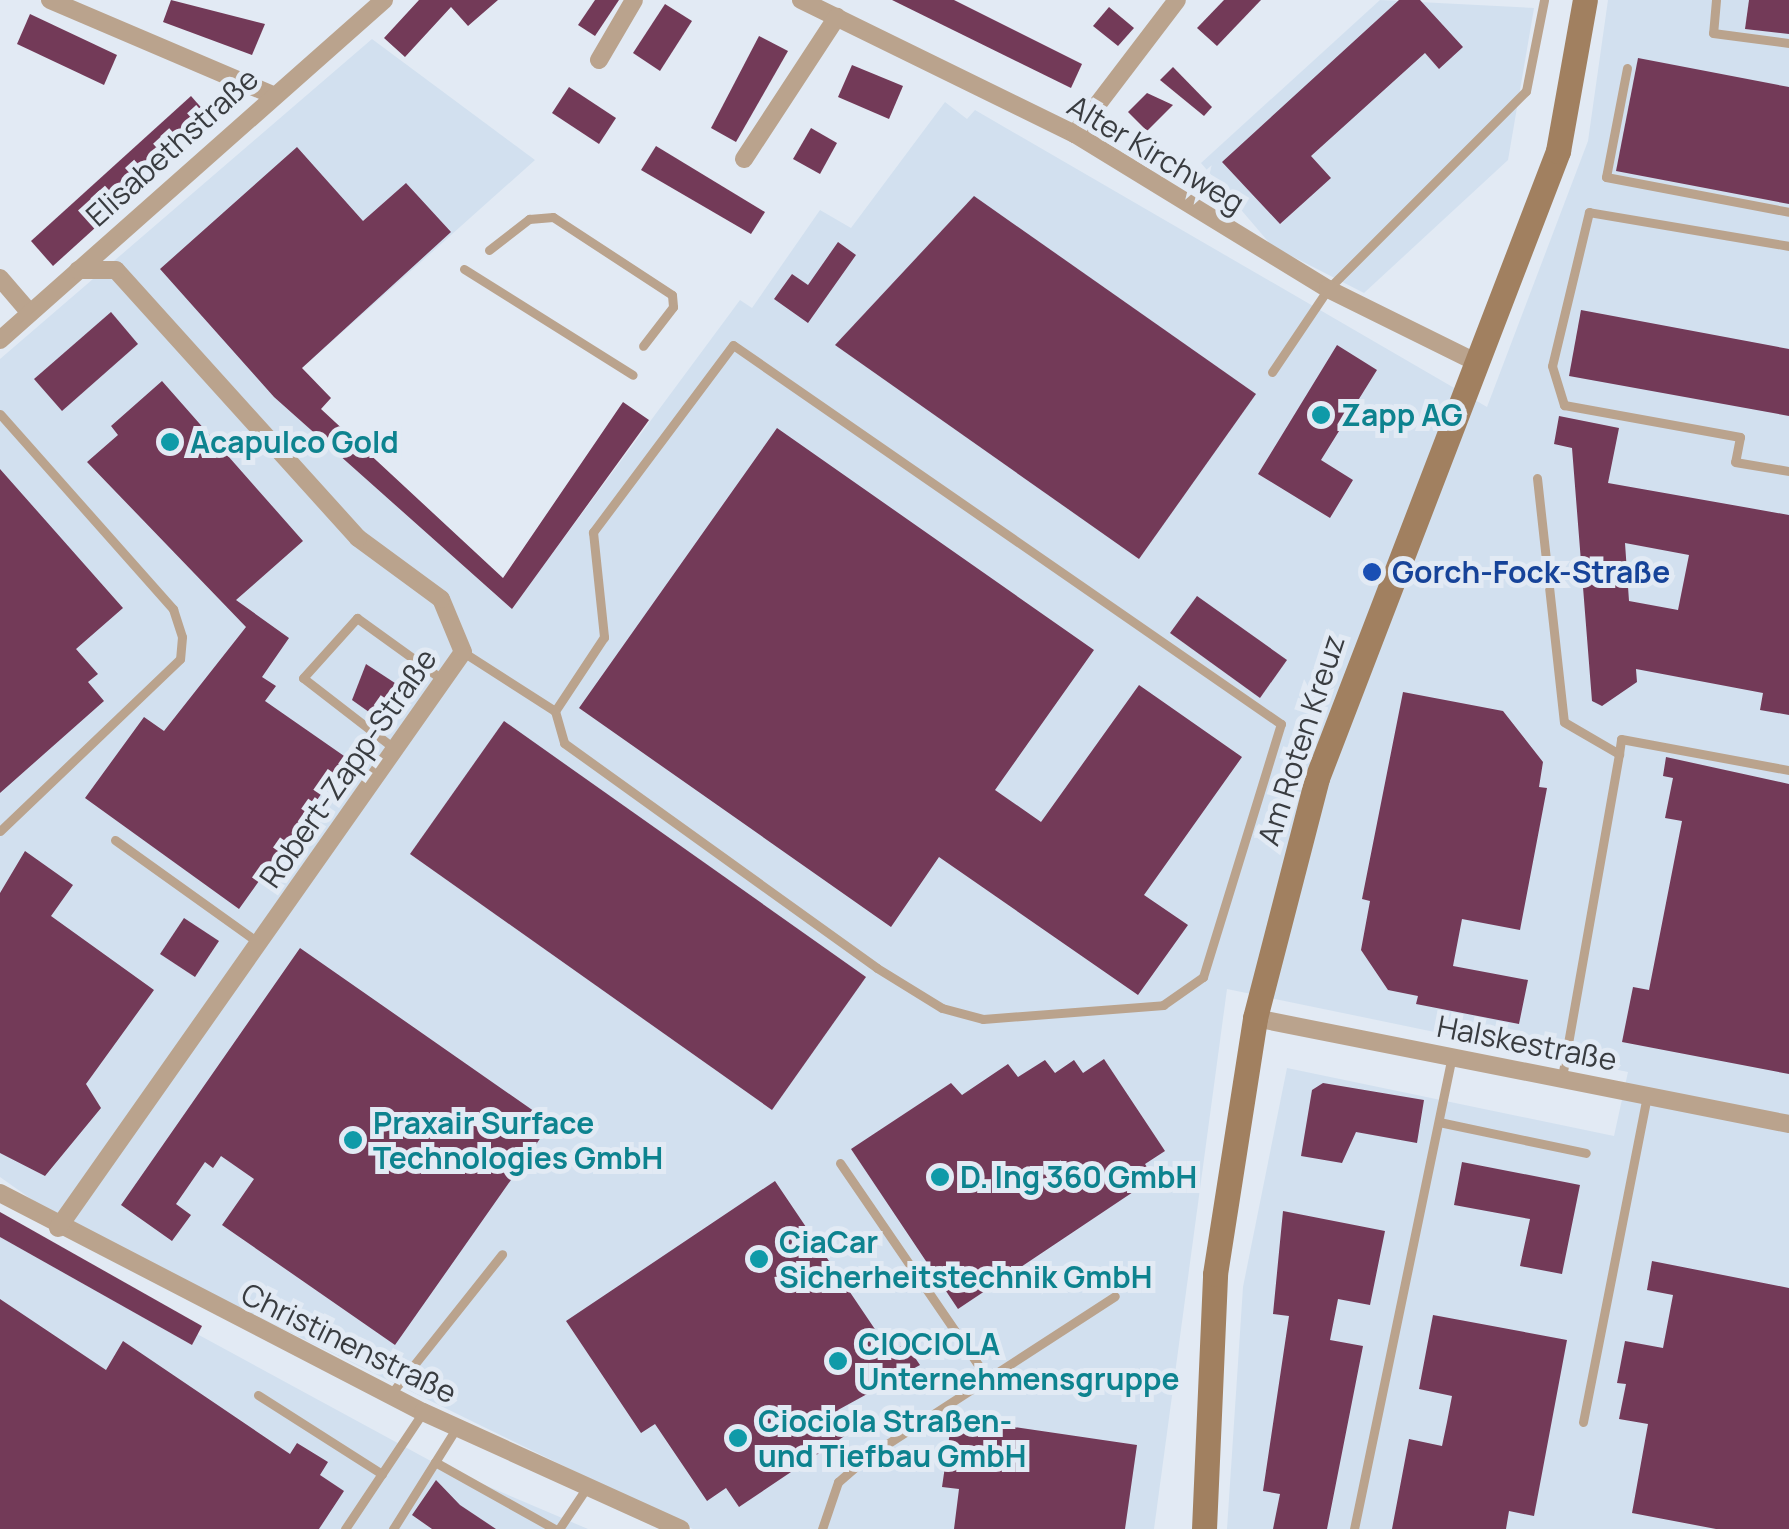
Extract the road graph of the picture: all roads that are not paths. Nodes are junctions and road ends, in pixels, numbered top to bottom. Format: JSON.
{"nodes":[{"id":1,"x":50,"y":0,"type":"edge"},
{"id":2,"x":384,"y":0,"type":"edge"},
{"id":3,"x":634,"y":0,"type":"edge"},
{"id":4,"x":801,"y":0,"type":"edge"},
{"id":5,"x":1177,"y":0,"type":"edge"},
{"id":6,"x":1544,"y":0,"type":"edge"},
{"id":7,"x":1585,"y":0,"type":"edge"},
{"id":8,"x":1716,"y":0,"type":"edge"},
{"id":9,"x":837,"y":17,"type":"junction"},
{"id":10,"x":1789,"y":43,"type":"edge"},
{"id":11,"x":599,"y":60,"type":"dead end"},
{"id":12,"x":1627,"y":68,"type":"dead end"},
{"id":13,"x":270,"y":94,"type":"junction"},
{"id":14,"x":1075,"y":134,"type":"junction"},
{"id":15,"x":744,"y":159,"type":"dead end"},
{"id":16,"x":1789,"y":212,"type":"edge"},
{"id":17,"x":1789,"y":246,"type":"edge"},
{"id":18,"x":489,"y":250,"type":"dead end"},
{"id":19,"x":464,"y":269,"type":"dead end"},
{"id":20,"x":78,"y":270,"type":"junction"},
{"id":21,"x":0,"y":278,"type":"edge"},
{"id":22,"x":1328,"y":289,"type":"junction"},
{"id":23,"x":30,"y":313,"type":"junction"},
{"id":24,"x":0,"y":340,"type":"edge"},
{"id":25,"x":643,"y":346,"type":"dead end"},
{"id":26,"x":1478,"y":364,"type":"junction"},
{"id":27,"x":1272,"y":372,"type":"dead end"},
{"id":28,"x":633,"y":375,"type":"dead end"},
{"id":29,"x":0,"y":414,"type":"edge"},
{"id":30,"x":1789,"y":471,"type":"edge"},
{"id":31,"x":1536,"y":478,"type":"dead end"},
{"id":32,"x":462,"y":652,"type":"junction"},
{"id":33,"x":443,"y":680,"type":"junction"},
{"id":34,"x":555,"y":710,"type":"junction"},
{"id":35,"x":395,"y":749,"type":"junction"},
{"id":36,"x":1619,"y":754,"type":"junction"},
{"id":37,"x":1789,"y":770,"type":"edge"},
{"id":38,"x":0,"y":830,"type":"edge"},
{"id":39,"x":116,"y":840,"type":"dead end"},
{"id":40,"x":259,"y":942,"type":"junction"},
{"id":41,"x":1255,"y":1018,"type":"junction"},
{"id":42,"x":1452,"y":1057,"type":"junction"},
{"id":43,"x":1562,"y":1078,"type":"junction"},
{"id":44,"x":1647,"y":1095,"type":"junction"},
{"id":45,"x":1439,"y":1122,"type":"junction"},
{"id":46,"x":1789,"y":1124,"type":"edge"},
{"id":47,"x":1586,"y":1153,"type":"dead end"},
{"id":48,"x":840,"y":1163,"type":"dead end"},
{"id":49,"x":0,"y":1193,"type":"edge"},
{"id":50,"x":58,"y":1228,"type":"junction"},
{"id":51,"x":502,"y":1254,"type":"dead end"},
{"id":52,"x":1115,"y":1296,"type":"dead end"},
{"id":53,"x":986,"y":1376,"type":"junction"},
{"id":54,"x":258,"y":1394,"type":"dead end"},
{"id":55,"x":390,"y":1395,"type":"junction"},
{"id":56,"x":423,"y":1412,"type":"junction"},
{"id":57,"x":1583,"y":1422,"type":"dead end"},
{"id":58,"x":457,"y":1427,"type":"junction"},
{"id":59,"x":435,"y":1462,"type":"junction"},
{"id":60,"x":382,"y":1474,"type":"junction"},
{"id":61,"x":587,"y":1486,"type":"junction"},
{"id":62,"x":344,"y":1529,"type":"edge"},
{"id":63,"x":393,"y":1529,"type":"edge"},
{"id":64,"x":557,"y":1529,"type":"edge"},
{"id":65,"x":681,"y":1529,"type":"edge"},
{"id":66,"x":822,"y":1529,"type":"edge"},
{"id":67,"x":1204,"y":1529,"type":"edge"},
{"id":68,"x":1354,"y":1529,"type":"edge"}],
"edges":[{"from":1,"to":13,"type":"street"},
{"from":2,"to":13,"type":"street","name":"Elisabethstraße"},
{"from":3,"to":11,"type":"street"},
{"from":4,"to":9,"type":"street","name":"Alter Kirchweg"},
{"from":5,"to":14,"type":"street"},
{"from":6,"to":22,"type":"lane"},
{"from":7,"to":26,"type":"street","name":"Am Roten Kreuz"},
{"from":8,"to":10,"type":"lane"},
{"from":9,"to":14,"type":"street","name":"Alter Kirchweg"},
{"from":9,"to":15,"type":"street"},
{"from":12,"to":16,"type":"lane"},
{"from":13,"to":20,"type":"street","name":"Elisabethstraße"},
{"from":14,"to":22,"type":"street","name":"Alter Kirchweg"},
{"from":17,"to":30,"type":"lane"},
{"from":18,"to":25,"type":"lane"},
{"from":19,"to":28,"type":"lane"},
{"from":20,"to":23,"type":"street","name":"Elisabethstraße"},
{"from":20,"to":32,"type":"street","name":"Robert-Zapp-Straße"},
{"from":21,"to":23,"type":"street"},
{"from":22,"to":26,"type":"street","name":"Alter Kirchweg"},
{"from":22,"to":27,"type":"lane"},
{"from":23,"to":24,"type":"street","name":"Elisabethstraße"},
{"from":26,"to":41,"type":"street","name":"Am Roten Kreuz"},
{"from":29,"to":38,"type":"lane"},
{"from":31,"to":36,"type":"lane"},
{"from":32,"to":33,"type":"street","name":"Robert-Zapp-Straße"},
{"from":32,"to":34,"type":"lane"},
{"from":33,"to":35,"type":"street","name":"Robert-Zapp-Straße"},
{"from":33,"to":35,"type":"lane"},
{"from":34,"to":34,"type":"lane"},
{"from":35,"to":40,"type":"street","name":"Robert-Zapp-Straße"},
{"from":36,"to":37,"type":"lane"},
{"from":36,"to":43,"type":"lane"},
{"from":39,"to":40,"type":"lane"},
{"from":40,"to":50,"type":"street","name":"Robert-Zapp-Straße"},
{"from":41,"to":42,"type":"street","name":"Halskestraße"},
{"from":41,"to":67,"type":"street","name":"Am Roten Kreuz"},
{"from":42,"to":43,"type":"street","name":"Halskestraße"},
{"from":42,"to":45,"type":"lane"},
{"from":43,"to":44,"type":"street","name":"Halskestraße"},
{"from":44,"to":46,"type":"street","name":"Halskestraße"},
{"from":44,"to":57,"type":"lane"},
{"from":45,"to":47,"type":"lane"},
{"from":45,"to":68,"type":"lane"},
{"from":48,"to":53,"type":"lane"},
{"from":49,"to":50,"type":"street","name":"Christinenstraße"},
{"from":50,"to":55,"type":"street","name":"Christinenstraße"},
{"from":51,"to":55,"type":"lane"},
{"from":52,"to":53,"type":"lane"},
{"from":53,"to":66,"type":"lane"},
{"from":54,"to":60,"type":"lane"},
{"from":55,"to":56,"type":"street","name":"Christinenstraße"},
{"from":56,"to":58,"type":"street","name":"Christinenstraße"},
{"from":56,"to":60,"type":"lane"},
{"from":58,"to":59,"type":"lane"},
{"from":58,"to":61,"type":"street","name":"Christinenstraße"},
{"from":59,"to":63,"type":"lane"},
{"from":59,"to":64,"type":"lane"},
{"from":60,"to":62,"type":"lane"},
{"from":61,"to":64,"type":"lane"},
{"from":61,"to":65,"type":"street","name":"Christinenstraße"}]}
